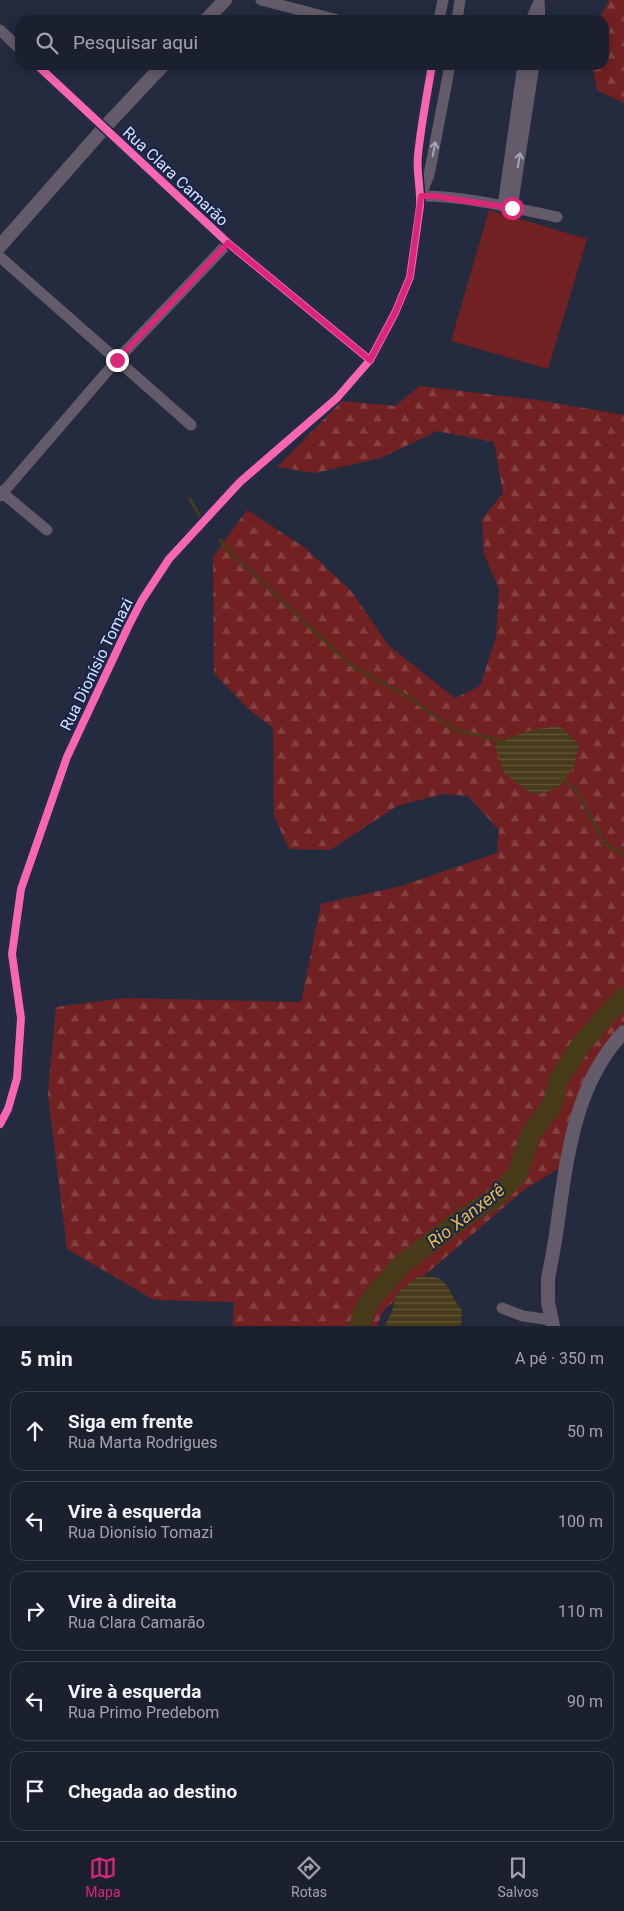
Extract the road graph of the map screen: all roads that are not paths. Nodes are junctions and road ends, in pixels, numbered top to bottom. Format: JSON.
{"nodes":[{"id":1,"x":225,"y":0,"type":"edge"},
{"id":2,"x":261,"y":0,"type":"edge"},
{"id":3,"x":443,"y":0,"type":"edge"},
{"id":4,"x":460,"y":0,"type":"edge"},
{"id":5,"x":539,"y":2,"type":"edge"},
{"id":6,"x":211,"y":15,"type":"edge"},
{"id":7,"x":319,"y":15,"type":"edge"},
{"id":8,"x":440,"y":15,"type":"edge"},
{"id":9,"x":458,"y":15,"type":"edge"},
{"id":10,"x":533,"y":15,"type":"edge"},
{"id":11,"x":540,"y":15,"type":"edge"},
{"id":12,"x":0,"y":30,"type":"edge"},
{"id":13,"x":15,"y":44,"type":"edge"},
{"id":14,"x":43,"y":70,"type":"edge"},
{"id":15,"x":158,"y":70,"type":"edge"},
{"id":16,"x":431,"y":70,"type":"edge"},
{"id":17,"x":449,"y":70,"type":"edge"},
{"id":18,"x":522,"y":70,"type":"edge"},
{"id":19,"x":533,"y":70,"type":"edge"},
{"id":20,"x":104,"y":128,"type":"junction"},
{"id":21,"x":421,"y":196,"type":"junction"},
{"id":22,"x":507,"y":207,"type":"junction"},
{"id":23,"x":557,"y":218,"type":"dead end"},
{"id":24,"x":228,"y":243,"type":"junction"},
{"id":25,"x":0,"y":246,"type":"edge"},
{"id":26,"x":0,"y":257,"type":"edge"},
{"id":27,"x":117,"y":360,"type":"junction"},
{"id":28,"x":370,"y":360,"type":"junction"},
{"id":29,"x":191,"y":425,"type":"dead end"},
{"id":30,"x":1,"y":493,"type":"edge"},
{"id":31,"x":47,"y":530,"type":"dead end"},
{"id":32,"x":624,"y":1032,"type":"edge"},
{"id":33,"x":0,"y":1124,"type":"edge"},
{"id":34,"x":502,"y":1308,"type":"dead end"},
{"id":35,"x":552,"y":1323,"type":"edge"}],
"edges":[{"from":1,"to":6,"type":"street"},
{"from":2,"to":7,"type":"street"},
{"from":3,"to":8,"type":"street"},
{"from":4,"to":9,"type":"street"},
{"from":5,"to":10,"type":"street"},
{"from":5,"to":11,"type":"street"},
{"from":12,"to":13,"type":"street"},
{"from":14,"to":20,"type":"street","name":"Rua Clara Camarão"},
{"from":15,"to":20,"type":"street"},
{"from":16,"to":21,"type":"street","name":"Rua Dionísio Tomazi"},
{"from":21,"to":17,"type":"street","name":"Rua Dionísio Tomazi","one_way":true},
{"from":18,"to":22,"type":"street"},
{"from":22,"to":19,"type":"street","one_way":true},
{"from":20,"to":24,"type":"street","name":"Rua Clara Camarão"},
{"from":20,"to":25,"type":"street"},
{"from":21,"to":22,"type":"street"},
{"from":21,"to":28,"type":"street","name":"Rua Dionísio Tomazi"},
{"from":22,"to":23,"type":"street"},
{"from":24,"to":27,"type":"street"},
{"from":24,"to":28,"type":"street","name":"Rua Clara Camarão"},
{"from":26,"to":27,"type":"street"},
{"from":27,"to":29,"type":"street"},
{"from":27,"to":30,"type":"street"},
{"from":28,"to":33,"type":"street","name":"Rua Dionísio Tomazi"},
{"from":30,"to":31,"type":"street"},
{"from":32,"to":35,"type":"street"},
{"from":34,"to":35,"type":"street"}]}
